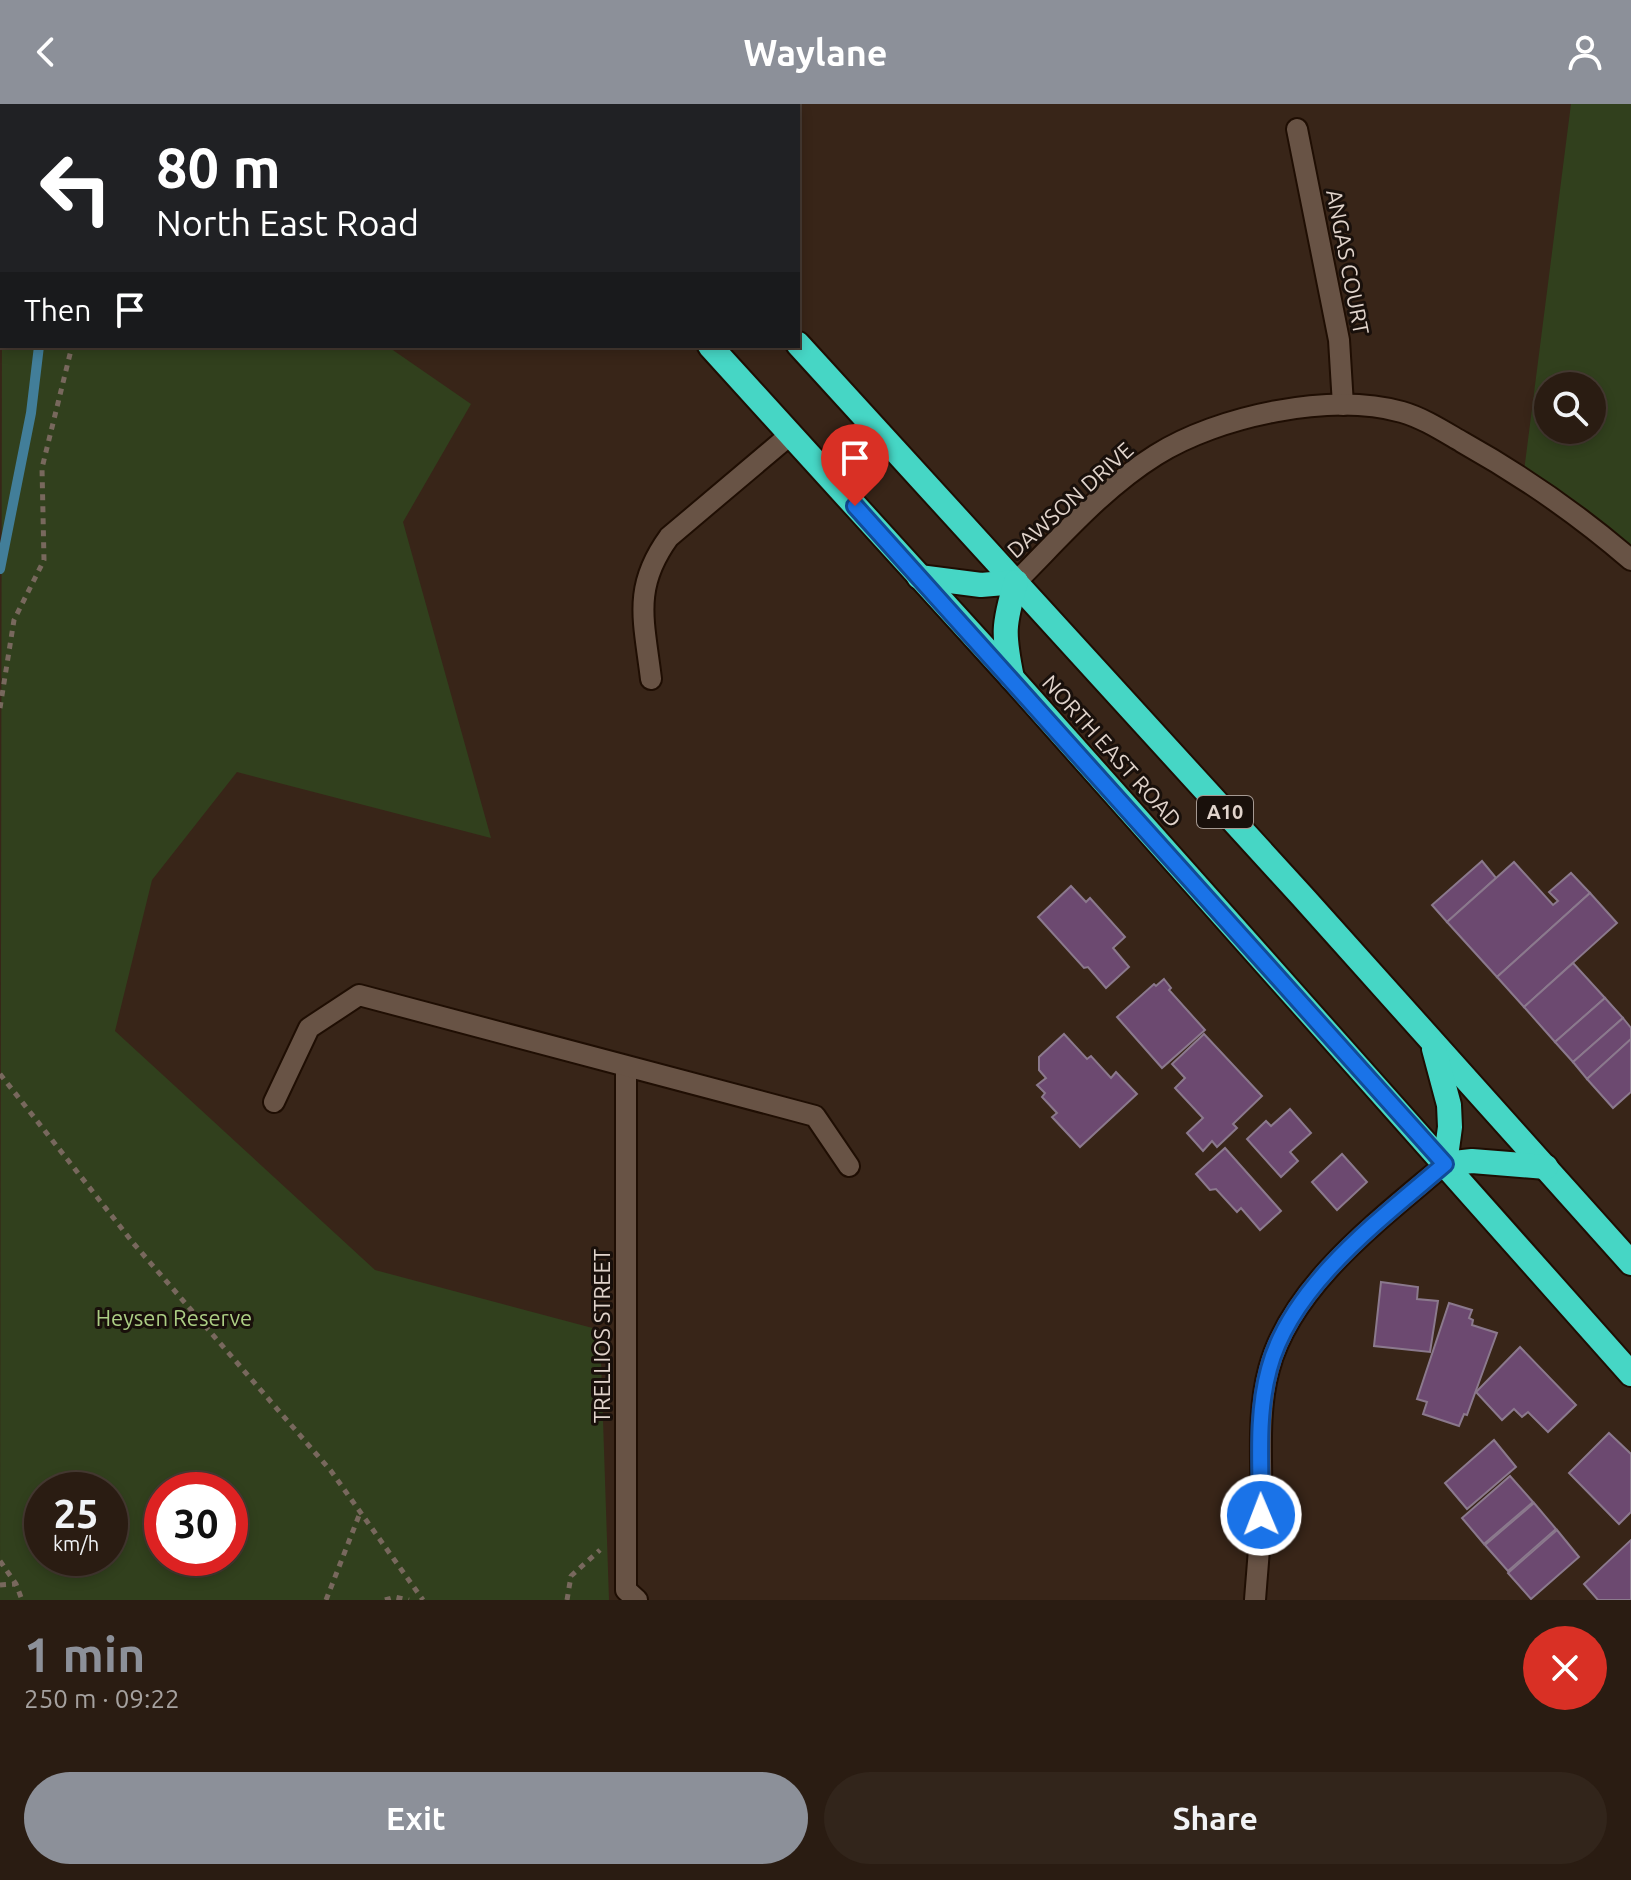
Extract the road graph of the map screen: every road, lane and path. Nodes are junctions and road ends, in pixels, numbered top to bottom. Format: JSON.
{"nodes":[{"id":1,"x":1297,"y":129,"type":"dead end"},
{"id":2,"x":800,"y":346,"type":"edge"},
{"id":3,"x":72,"y":348,"type":"edge"},
{"id":4,"x":712,"y":348,"type":"edge"},
{"id":5,"x":1343,"y":405,"type":"junction"},
{"id":6,"x":791,"y":434,"type":"junction"},
{"id":7,"x":1631,"y":560,"type":"edge"},
{"id":8,"x":919,"y":577,"type":"junction"},
{"id":9,"x":1016,"y":582,"type":"junction"},
{"id":10,"x":1012,"y":678,"type":"junction"},
{"id":11,"x":651,"y":679,"type":"dead end"},
{"id":12,"x":0,"y":708,"type":"edge"},
{"id":13,"x":1432,"y":1043,"type":"junction"},
{"id":14,"x":626,"y":1067,"type":"junction"},
{"id":15,"x":0,"y":1074,"type":"edge"},
{"id":16,"x":274,"y":1102,"type":"dead end"},
{"id":17,"x":1445,"y":1164,"type":"junction"},
{"id":18,"x":849,"y":1166,"type":"dead end"},
{"id":19,"x":1546,"y":1167,"type":"junction"},
{"id":20,"x":1631,"y":1263,"type":"edge"},
{"id":21,"x":1631,"y":1374,"type":"edge"},
{"id":22,"x":360,"y":1512,"type":"junction"},
{"id":23,"x":626,"y":1529,"type":"junction"},
{"id":24,"x":0,"y":1561,"type":"edge"},
{"id":25,"x":16,"y":1584,"type":"junction"},
{"id":26,"x":0,"y":1585,"type":"edge"},
{"id":27,"x":22,"y":1600,"type":"edge"},
{"id":28,"x":326,"y":1600,"type":"edge"},
{"id":29,"x":385,"y":1600,"type":"edge"},
{"id":30,"x":409,"y":1600,"type":"edge"},
{"id":31,"x":423,"y":1600,"type":"edge"},
{"id":32,"x":567,"y":1600,"type":"edge"},
{"id":33,"x":637,"y":1600,"type":"edge"},
{"id":34,"x":1255,"y":1600,"type":"edge"}],
"edges":[{"from":1,"to":5,"type":"street","name":"ANGAS COURT"},
{"from":2,"to":9,"type":"highway","name":"NORTH EAST ROAD","number":"A10"},
{"from":3,"to":12,"type":"path"},
{"from":4,"to":6,"type":"highway","name":"NORTH EAST ROAD"},
{"from":5,"to":7,"type":"street","name":"DAWSON DRIVE"},
{"from":5,"to":9,"type":"street","name":"DAWSON DRIVE"},
{"from":6,"to":8,"type":"highway","name":"NORTH EAST ROAD"},
{"from":6,"to":11,"type":"street"},
{"from":8,"to":9,"type":"highway"},
{"from":8,"to":10,"type":"highway","name":"NORTH EAST ROAD"},
{"from":9,"to":10,"type":"highway"},
{"from":9,"to":13,"type":"highway","name":"NORTH EAST ROAD","number":"A10"},
{"from":10,"to":17,"type":"highway","name":"NORTH EAST ROAD"},
{"from":13,"to":17,"type":"highway"},
{"from":13,"to":19,"type":"highway","name":"NORTH EAST ROAD","number":"A10"},
{"from":14,"to":16,"type":"street"},
{"from":14,"to":18,"type":"street"},
{"from":14,"to":23,"type":"street","name":"TRELLIOS STREET"},
{"from":15,"to":22,"type":"path"},
{"from":17,"to":19,"type":"highway"},
{"from":17,"to":21,"type":"highway","name":"NORTH EAST ROAD"},
{"from":17,"to":34,"type":"street"},
{"from":19,"to":20,"type":"highway","name":"NORTH EAST ROAD","number":"A10"},
{"from":22,"to":28,"type":"path"},
{"from":22,"to":31,"type":"path"},
{"from":23,"to":32,"type":"path"},
{"from":23,"to":33,"type":"street","name":"TRELLIOS STREET"},
{"from":24,"to":25,"type":"path"},
{"from":25,"to":26,"type":"path"},
{"from":25,"to":27,"type":"path"},
{"from":29,"to":30,"type":"path"}]}
